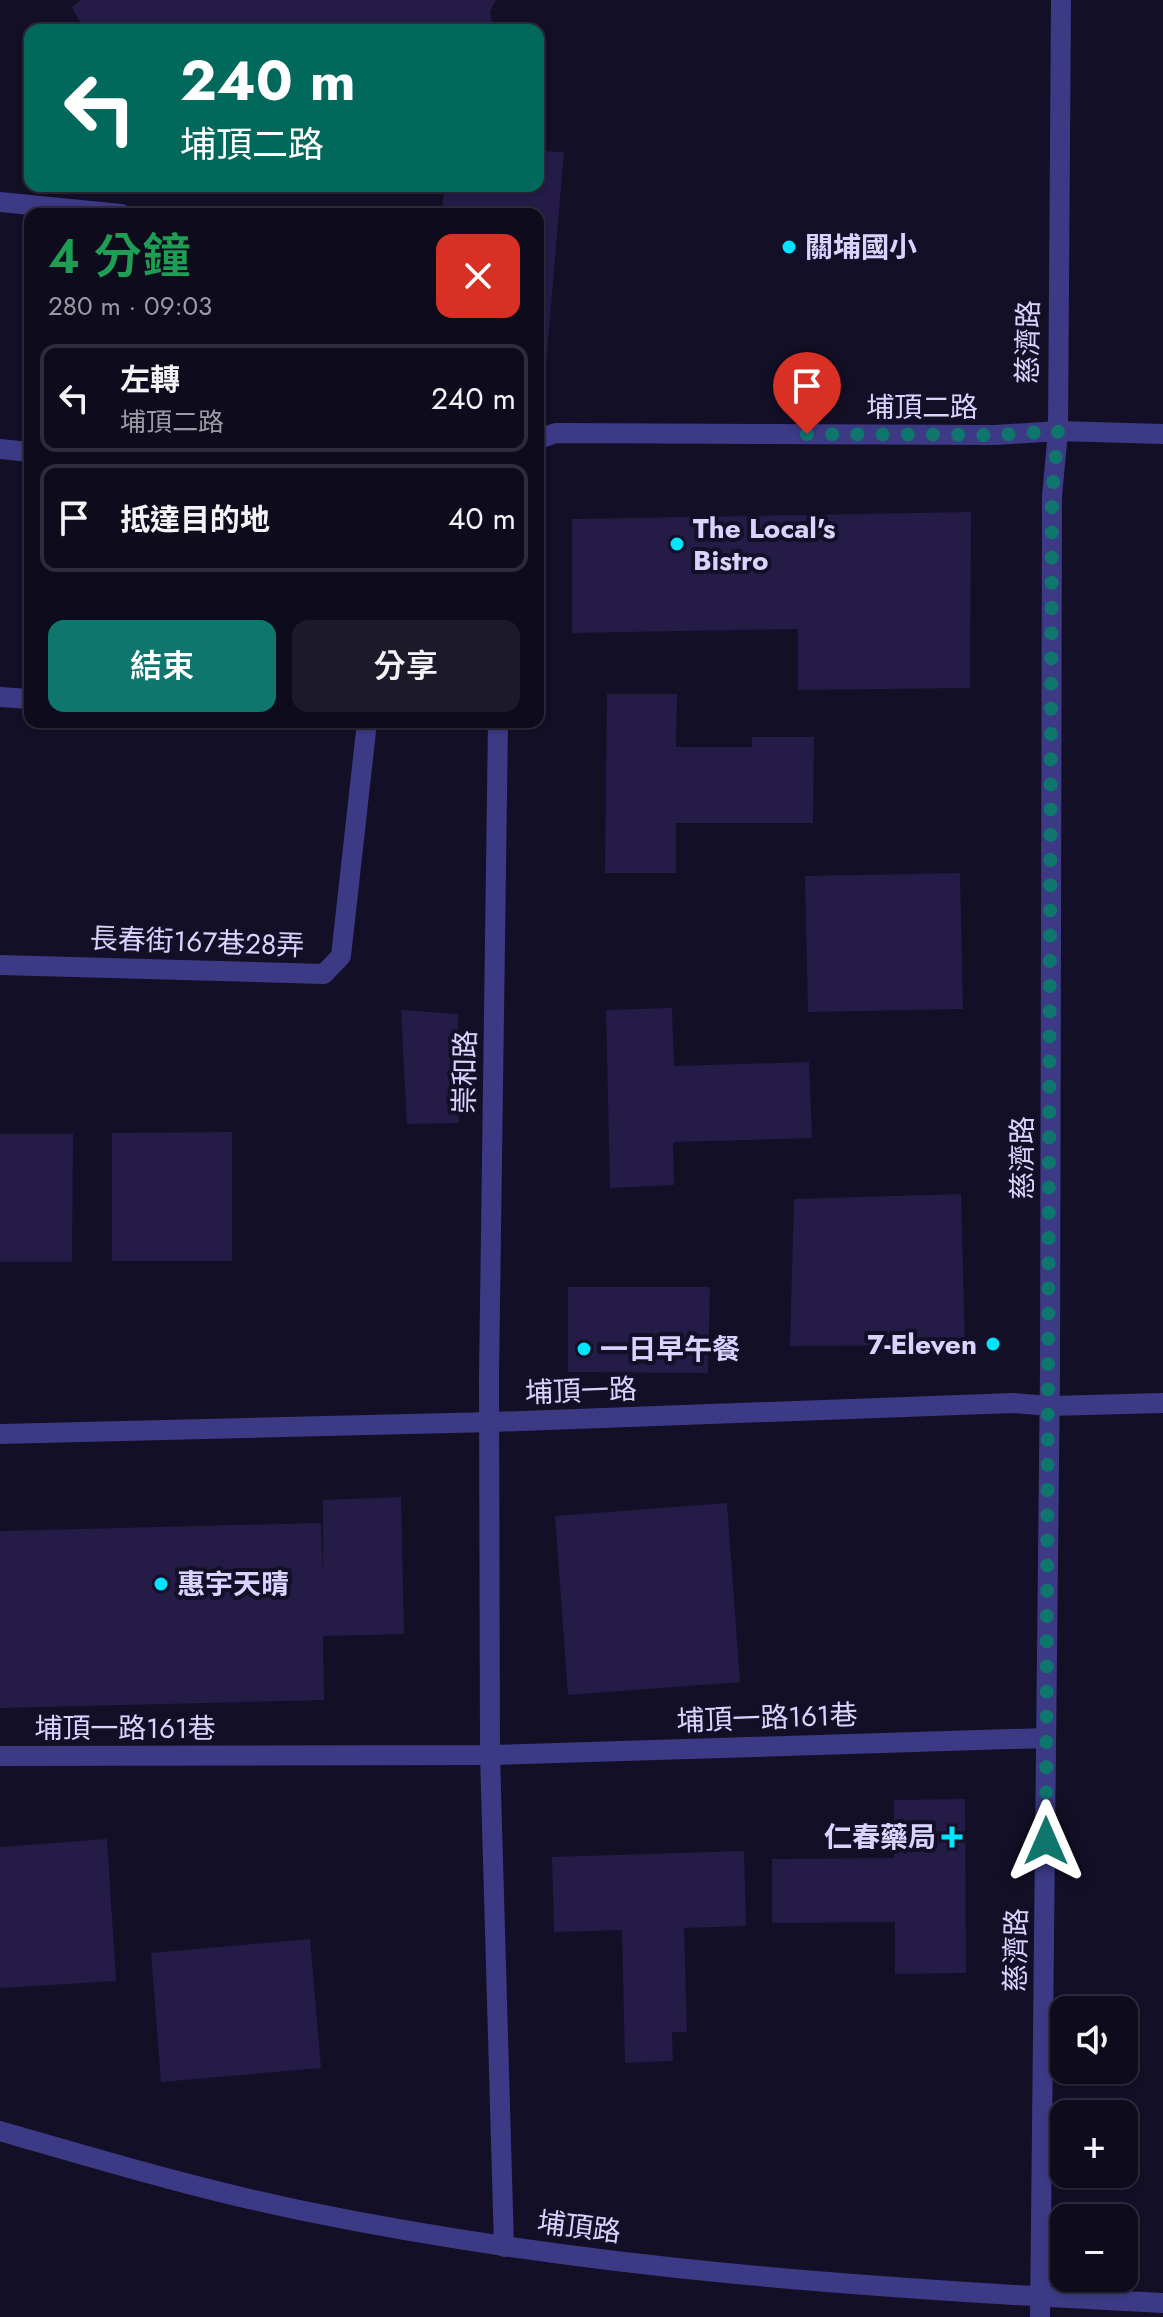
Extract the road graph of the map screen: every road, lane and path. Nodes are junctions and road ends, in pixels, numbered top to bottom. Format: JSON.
{"nodes":[{"id":1,"x":1061,"y":0,"type":"edge"},
{"id":2,"x":0,"y":202,"type":"edge"},
{"id":3,"x":60,"y":208,"type":"edge"},
{"id":4,"x":1058,"y":431,"type":"junction"},
{"id":5,"x":1163,"y":434,"type":"edge"},
{"id":6,"x":544,"y":437,"type":"edge"},
{"id":7,"x":0,"y":449,"type":"edge"},
{"id":8,"x":24,"y":451,"type":"edge"},
{"id":9,"x":0,"y":697,"type":"edge"},
{"id":10,"x":24,"y":699,"type":"edge"},
{"id":11,"x":366,"y":728,"type":"edge"},
{"id":12,"x":493,"y":728,"type":"edge"},
{"id":13,"x":0,"y":965,"type":"edge"},
{"id":14,"x":1163,"y":1403,"type":"edge"},
{"id":15,"x":1050,"y":1406,"type":"junction"},
{"id":16,"x":492,"y":1422,"type":"junction"},
{"id":17,"x":0,"y":1434,"type":"edge"},
{"id":18,"x":1046,"y":1738,"type":"junction"},
{"id":19,"x":490,"y":1755,"type":"junction"},
{"id":20,"x":0,"y":1756,"type":"edge"},
{"id":21,"x":0,"y":2131,"type":"edge"},
{"id":22,"x":504,"y":2247,"type":"junction"},
{"id":23,"x":1163,"y":2303,"type":"edge"},
{"id":24,"x":1040,"y":2307,"type":"edge"}],
"edges":[{"from":1,"to":4,"type":"street","name":"慈濟路"},
{"from":2,"to":3,"type":"street"},
{"from":4,"to":5,"type":"street","name":"埔頂二路"},
{"from":4,"to":6,"type":"street","name":"埔頂二路"},
{"from":4,"to":15,"type":"street","name":"慈濟路"},
{"from":7,"to":8,"type":"street"},
{"from":9,"to":10,"type":"street"},
{"from":11,"to":13,"type":"street","name":"長春街167巷28弄"},
{"from":12,"to":16,"type":"street","name":"崇和路"},
{"from":14,"to":15,"type":"street","name":"埔頂一路"},
{"from":15,"to":16,"type":"street","name":"埔頂一路"},
{"from":15,"to":18,"type":"street","name":"慈濟路"},
{"from":16,"to":17,"type":"street","name":"埔頂一路"},
{"from":16,"to":19,"type":"street"},
{"from":18,"to":19,"type":"street","name":"埔頂一路161巷"},
{"from":18,"to":24,"type":"street","name":"慈濟路"},
{"from":19,"to":20,"type":"street","name":"埔頂一路161巷"},
{"from":19,"to":22,"type":"street"},
{"from":21,"to":22,"type":"street","name":"埔頂路"},
{"from":22,"to":24,"type":"street","name":"埔頂路"},
{"from":23,"to":24,"type":"street","name":"埔頂路"}]}
